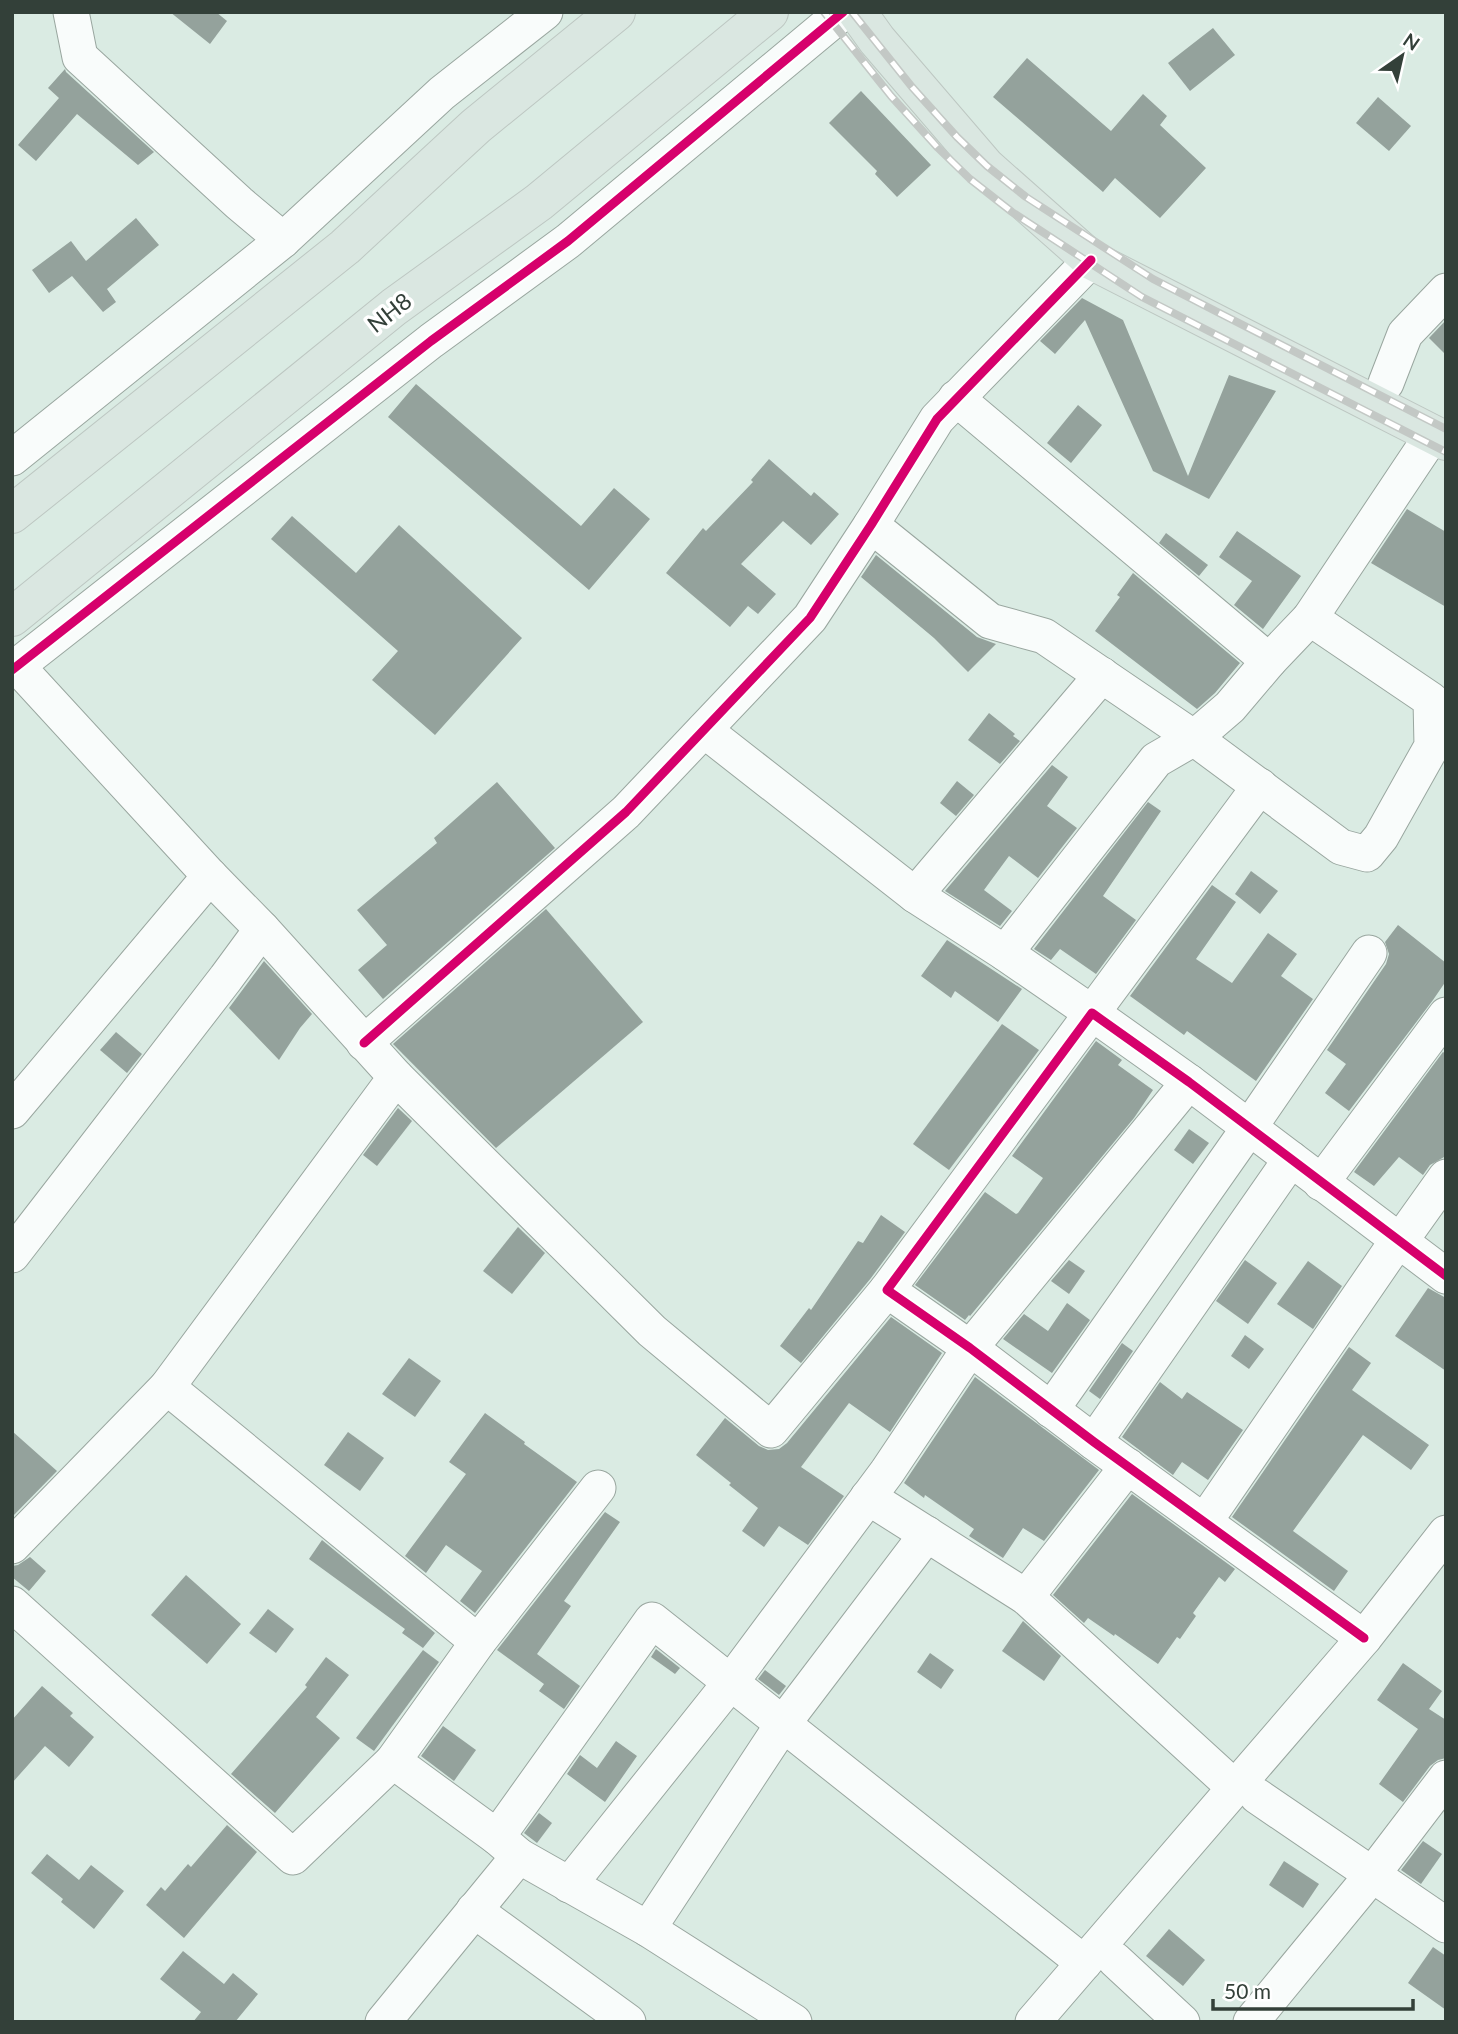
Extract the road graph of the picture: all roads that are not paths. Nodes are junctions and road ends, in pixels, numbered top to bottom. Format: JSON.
{"nodes":[{"id":1,"x":71,"y":12,"type":"edge"},
{"id":2,"x":545,"y":12,"type":"edge"},
{"id":3,"x":616,"y":12,"type":"edge"},
{"id":4,"x":769,"y":12,"type":"edge"},
{"id":5,"x":843,"y":12,"type":"edge"},
{"id":6,"x":857,"y":12,"type":"edge"},
{"id":7,"x":882,"y":12,"type":"edge"},
{"id":8,"x":283,"y":240,"type":"junction"},
{"id":9,"x":1091,"y":260,"type":"junction"},
{"id":10,"x":1446,"y":291,"type":"edge"},
{"id":11,"x":1386,"y":383,"type":"junction"},
{"id":12,"x":956,"y":398,"type":"junction"},
{"id":13,"x":1441,"y":430,"type":"edge"},
{"id":14,"x":12,"y":458,"type":"edge"},
{"id":15,"x":12,"y":514,"type":"edge"},
{"id":16,"x":871,"y":525,"type":"junction"},
{"id":17,"x":12,"y":617,"type":"edge"},
{"id":18,"x":1310,"y":618,"type":"junction"},
{"id":19,"x":1269,"y":662,"type":"junction"},
{"id":20,"x":15,"y":668,"type":"edge"},
{"id":21,"x":1102,"y":676,"type":"junction"},
{"id":22,"x":704,"y":730,"type":"junction"},
{"id":23,"x":1194,"y":738,"type":"junction"},
{"id":24,"x":1260,"y":786,"type":"junction"},
{"id":25,"x":210,"y":876,"type":"junction"},
{"id":26,"x":915,"y":895,"type":"junction"},
{"id":27,"x":262,"y":929,"type":"junction"},
{"id":28,"x":1005,"y":953,"type":"junction"},
{"id":29,"x":1369,"y":953,"type":"dead end"},
{"id":30,"x":1092,"y":1013,"type":"junction"},
{"id":31,"x":1446,"y":1016,"type":"edge"},
{"id":32,"x":364,"y":1043,"type":"junction"},
{"id":33,"x":396,"y":1077,"type":"junction"},
{"id":34,"x":1189,"y":1083,"type":"junction"},
{"id":35,"x":12,"y":1111,"type":"edge"},
{"id":36,"x":1249,"y":1128,"type":"junction"},
{"id":37,"x":1291,"y":1159,"type":"junction"},
{"id":38,"x":1446,"y":1177,"type":"edge"},
{"id":39,"x":1321,"y":1183,"type":"junction"},
{"id":40,"x":1398,"y":1240,"type":"junction"},
{"id":41,"x":12,"y":1255,"type":"edge"},
{"id":42,"x":1446,"y":1276,"type":"edge"},
{"id":43,"x":887,"y":1290,"type":"junction"},
{"id":44,"x":970,"y":1348,"type":"junction"},
{"id":45,"x":167,"y":1387,"type":"junction"},
{"id":46,"x":1051,"y":1410,"type":"junction"},
{"id":47,"x":1094,"y":1442,"type":"junction"},
{"id":48,"x":1128,"y":1466,"type":"junction"},
{"id":49,"x":598,"y":1488,"type":"dead end"},
{"id":50,"x":868,"y":1497,"type":"junction"},
{"id":51,"x":1205,"y":1521,"type":"junction"},
{"id":52,"x":1446,"y":1533,"type":"edge"},
{"id":53,"x":927,"y":1534,"type":"junction"},
{"id":54,"x":12,"y":1546,"type":"edge"},
{"id":55,"x":1446,"y":1569,"type":"edge"},
{"id":56,"x":1026,"y":1597,"type":"junction"},
{"id":57,"x":12,"y":1604,"type":"edge"},
{"id":58,"x":1364,"y":1638,"type":"junction"},
{"id":59,"x":478,"y":1642,"type":"junction"},
{"id":60,"x":731,"y":1682,"type":"junction"},
{"id":61,"x":783,"y":1724,"type":"junction"},
{"id":62,"x":393,"y":1761,"type":"junction"},
{"id":63,"x":1446,"y":1778,"type":"edge"},
{"id":64,"x":1246,"y":1792,"type":"junction"},
{"id":65,"x":508,"y":1846,"type":"junction"},
{"id":66,"x":1372,"y":1875,"type":"junction"},
{"id":67,"x":569,"y":1885,"type":"junction"},
{"id":68,"x":474,"y":1910,"type":"junction"},
{"id":69,"x":1446,"y":1925,"type":"edge"},
{"id":70,"x":648,"y":1929,"type":"junction"},
{"id":71,"x":1100,"y":1962,"type":"junction"},
{"id":72,"x":387,"y":2020,"type":"edge"},
{"id":73,"x":628,"y":2022,"type":"edge"},
{"id":74,"x":794,"y":2022,"type":"edge"},
{"id":75,"x":1033,"y":2022,"type":"edge"},
{"id":76,"x":1062,"y":2022,"type":"edge"},
{"id":77,"x":1182,"y":2022,"type":"edge"},
{"id":78,"x":1251,"y":2022,"type":"edge"}],
"edges":[{"from":1,"to":8,"type":"street"},
{"from":2,"to":8,"type":"street"},
{"from":3,"to":15,"type":"main road"},
{"from":4,"to":17,"type":"main road","name":"NH8"},
{"from":5,"to":20,"type":"street"},
{"from":6,"to":9,"type":"main road"},
{"from":7,"to":11,"type":"main road"},
{"from":8,"to":14,"type":"street"},
{"from":9,"to":12,"type":"street"},
{"from":9,"to":13,"type":"main road"},
{"from":10,"to":11,"type":"street"},
{"from":11,"to":13,"type":"main road"},
{"from":12,"to":16,"type":"street"},
{"from":12,"to":19,"type":"street"},
{"from":13,"to":18,"type":"street"},
{"from":16,"to":21,"type":"street"},
{"from":16,"to":22,"type":"street"},
{"from":18,"to":19,"type":"street"},
{"from":18,"to":24,"type":"street"},
{"from":19,"to":23,"type":"street"},
{"from":20,"to":25,"type":"street"},
{"from":21,"to":23,"type":"street"},
{"from":21,"to":26,"type":"street"},
{"from":22,"to":26,"type":"street"},
{"from":22,"to":32,"type":"street"},
{"from":23,"to":24,"type":"street"},
{"from":23,"to":28,"type":"street"},
{"from":24,"to":30,"type":"street"},
{"from":25,"to":27,"type":"street"},
{"from":25,"to":35,"type":"street"},
{"from":26,"to":28,"type":"street"},
{"from":27,"to":32,"type":"street"},
{"from":27,"to":41,"type":"street"},
{"from":28,"to":30,"type":"street"},
{"from":29,"to":36,"type":"street"},
{"from":30,"to":34,"type":"street"},
{"from":30,"to":43,"type":"street"},
{"from":31,"to":39,"type":"street"},
{"from":32,"to":33,"type":"street"},
{"from":33,"to":43,"type":"street"},
{"from":33,"to":45,"type":"street"},
{"from":34,"to":36,"type":"street"},
{"from":34,"to":44,"type":"street"},
{"from":36,"to":37,"type":"street"},
{"from":36,"to":46,"type":"street"},
{"from":37,"to":39,"type":"street"},
{"from":37,"to":47,"type":"street"},
{"from":38,"to":40,"type":"street"},
{"from":39,"to":40,"type":"street"},
{"from":40,"to":42,"type":"street"},
{"from":40,"to":51,"type":"street"},
{"from":43,"to":44,"type":"street"},
{"from":44,"to":46,"type":"street"},
{"from":44,"to":50,"type":"street"},
{"from":45,"to":54,"type":"street"},
{"from":45,"to":59,"type":"street"},
{"from":46,"to":47,"type":"street"},
{"from":47,"to":48,"type":"street"},
{"from":48,"to":51,"type":"street"},
{"from":48,"to":56,"type":"street"},
{"from":49,"to":59,"type":"street"},
{"from":50,"to":53,"type":"street"},
{"from":50,"to":60,"type":"street"},
{"from":51,"to":58,"type":"street"},
{"from":52,"to":58,"type":"street"},
{"from":53,"to":56,"type":"street"},
{"from":53,"to":61,"type":"street"},
{"from":55,"to":64,"type":"street"},
{"from":56,"to":64,"type":"street"},
{"from":57,"to":62,"type":"street"},
{"from":58,"to":64,"type":"street"},
{"from":59,"to":62,"type":"street"},
{"from":60,"to":61,"type":"street"},
{"from":60,"to":65,"type":"street"},
{"from":60,"to":67,"type":"street"},
{"from":61,"to":70,"type":"street"},
{"from":61,"to":71,"type":"street"},
{"from":62,"to":65,"type":"street"},
{"from":63,"to":66,"type":"street"},
{"from":64,"to":66,"type":"street"},
{"from":64,"to":71,"type":"street"},
{"from":65,"to":67,"type":"street"},
{"from":65,"to":68,"type":"street"},
{"from":66,"to":69,"type":"street"},
{"from":66,"to":78,"type":"street"},
{"from":67,"to":70,"type":"street"},
{"from":68,"to":72,"type":"street"},
{"from":68,"to":73,"type":"street"},
{"from":70,"to":74,"type":"street"},
{"from":71,"to":75,"type":"street"},
{"from":71,"to":76,"type":"street"},
{"from":71,"to":77,"type":"street"}]}
